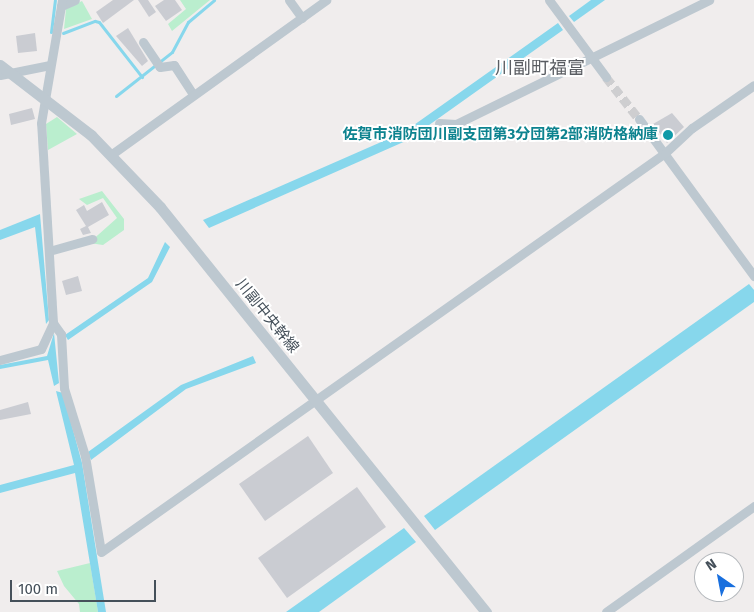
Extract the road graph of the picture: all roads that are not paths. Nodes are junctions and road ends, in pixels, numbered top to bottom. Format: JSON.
{"nodes":[{"id":1,"x":75,"y":0,"type":"edge"},
{"id":2,"x":289,"y":0,"type":"edge"},
{"id":3,"x":326,"y":0,"type":"edge"},
{"id":4,"x":549,"y":0,"type":"edge"},
{"id":5,"x":709,"y":0,"type":"edge"},
{"id":6,"x":61,"y":3,"type":"edge"},
{"id":7,"x":302,"y":18,"type":"junction"},
{"id":8,"x":143,"y":42,"type":"dead end"},
{"id":9,"x":592,"y":58,"type":"junction"},
{"id":10,"x":50,"y":65,"type":"junction"},
{"id":11,"x":3,"y":71,"type":"edge"},
{"id":12,"x":606,"y":77,"type":"tunnel mouth"},
{"id":13,"x":754,"y":85,"type":"edge"},
{"id":14,"x":193,"y":94,"type":"junction"},
{"id":15,"x":44,"y":97,"type":"junction"},
{"id":16,"x":638,"y":119,"type":"tunnel mouth"},
{"id":17,"x":439,"y":123,"type":"dead end"},
{"id":18,"x":666,"y":153,"type":"junction"},
{"id":19,"x":112,"y":154,"type":"junction"},
{"id":20,"x":92,"y":239,"type":"dead end"},
{"id":21,"x":49,"y":251,"type":"junction"},
{"id":22,"x":754,"y":276,"type":"edge"},
{"id":23,"x":53,"y":323,"type":"junction"},
{"id":24,"x":0,"y":360,"type":"edge"},
{"id":25,"x":316,"y":401,"type":"junction"},
{"id":26,"x":754,"y":506,"type":"edge"},
{"id":27,"x":486,"y":612,"type":"edge"},
{"id":28,"x":606,"y":612,"type":"edge"}],
"edges":[{"from":1,"to":6,"type":"street"},
{"from":2,"to":7,"type":"street"},
{"from":3,"to":7,"type":"street"},
{"from":4,"to":9,"type":"street"},
{"from":5,"to":9,"type":"street"},
{"from":6,"to":10,"type":"street"},
{"from":7,"to":14,"type":"street"},
{"from":8,"to":14,"type":"street"},
{"from":9,"to":12,"type":"street"},
{"from":9,"to":17,"type":"street"},
{"from":10,"to":11,"type":"street"},
{"from":10,"to":15,"type":"street"},
{"from":11,"to":15,"type":"street","name":"川副中央幹線"},
{"from":13,"to":18,"type":"street"},
{"from":14,"to":19,"type":"street"},
{"from":15,"to":19,"type":"street","name":"川副中央幹線"},
{"from":15,"to":21,"type":"street"},
{"from":16,"to":18,"type":"street"},
{"from":18,"to":22,"type":"street"},
{"from":18,"to":25,"type":"street"},
{"from":19,"to":25,"type":"street","name":"川副中央幹線"},
{"from":20,"to":21,"type":"street"},
{"from":21,"to":23,"type":"street"},
{"from":23,"to":24,"type":"street"},
{"from":23,"to":25,"type":"street"},
{"from":25,"to":27,"type":"street","name":"川副中央幹線"},
{"from":26,"to":28,"type":"street"}]}
